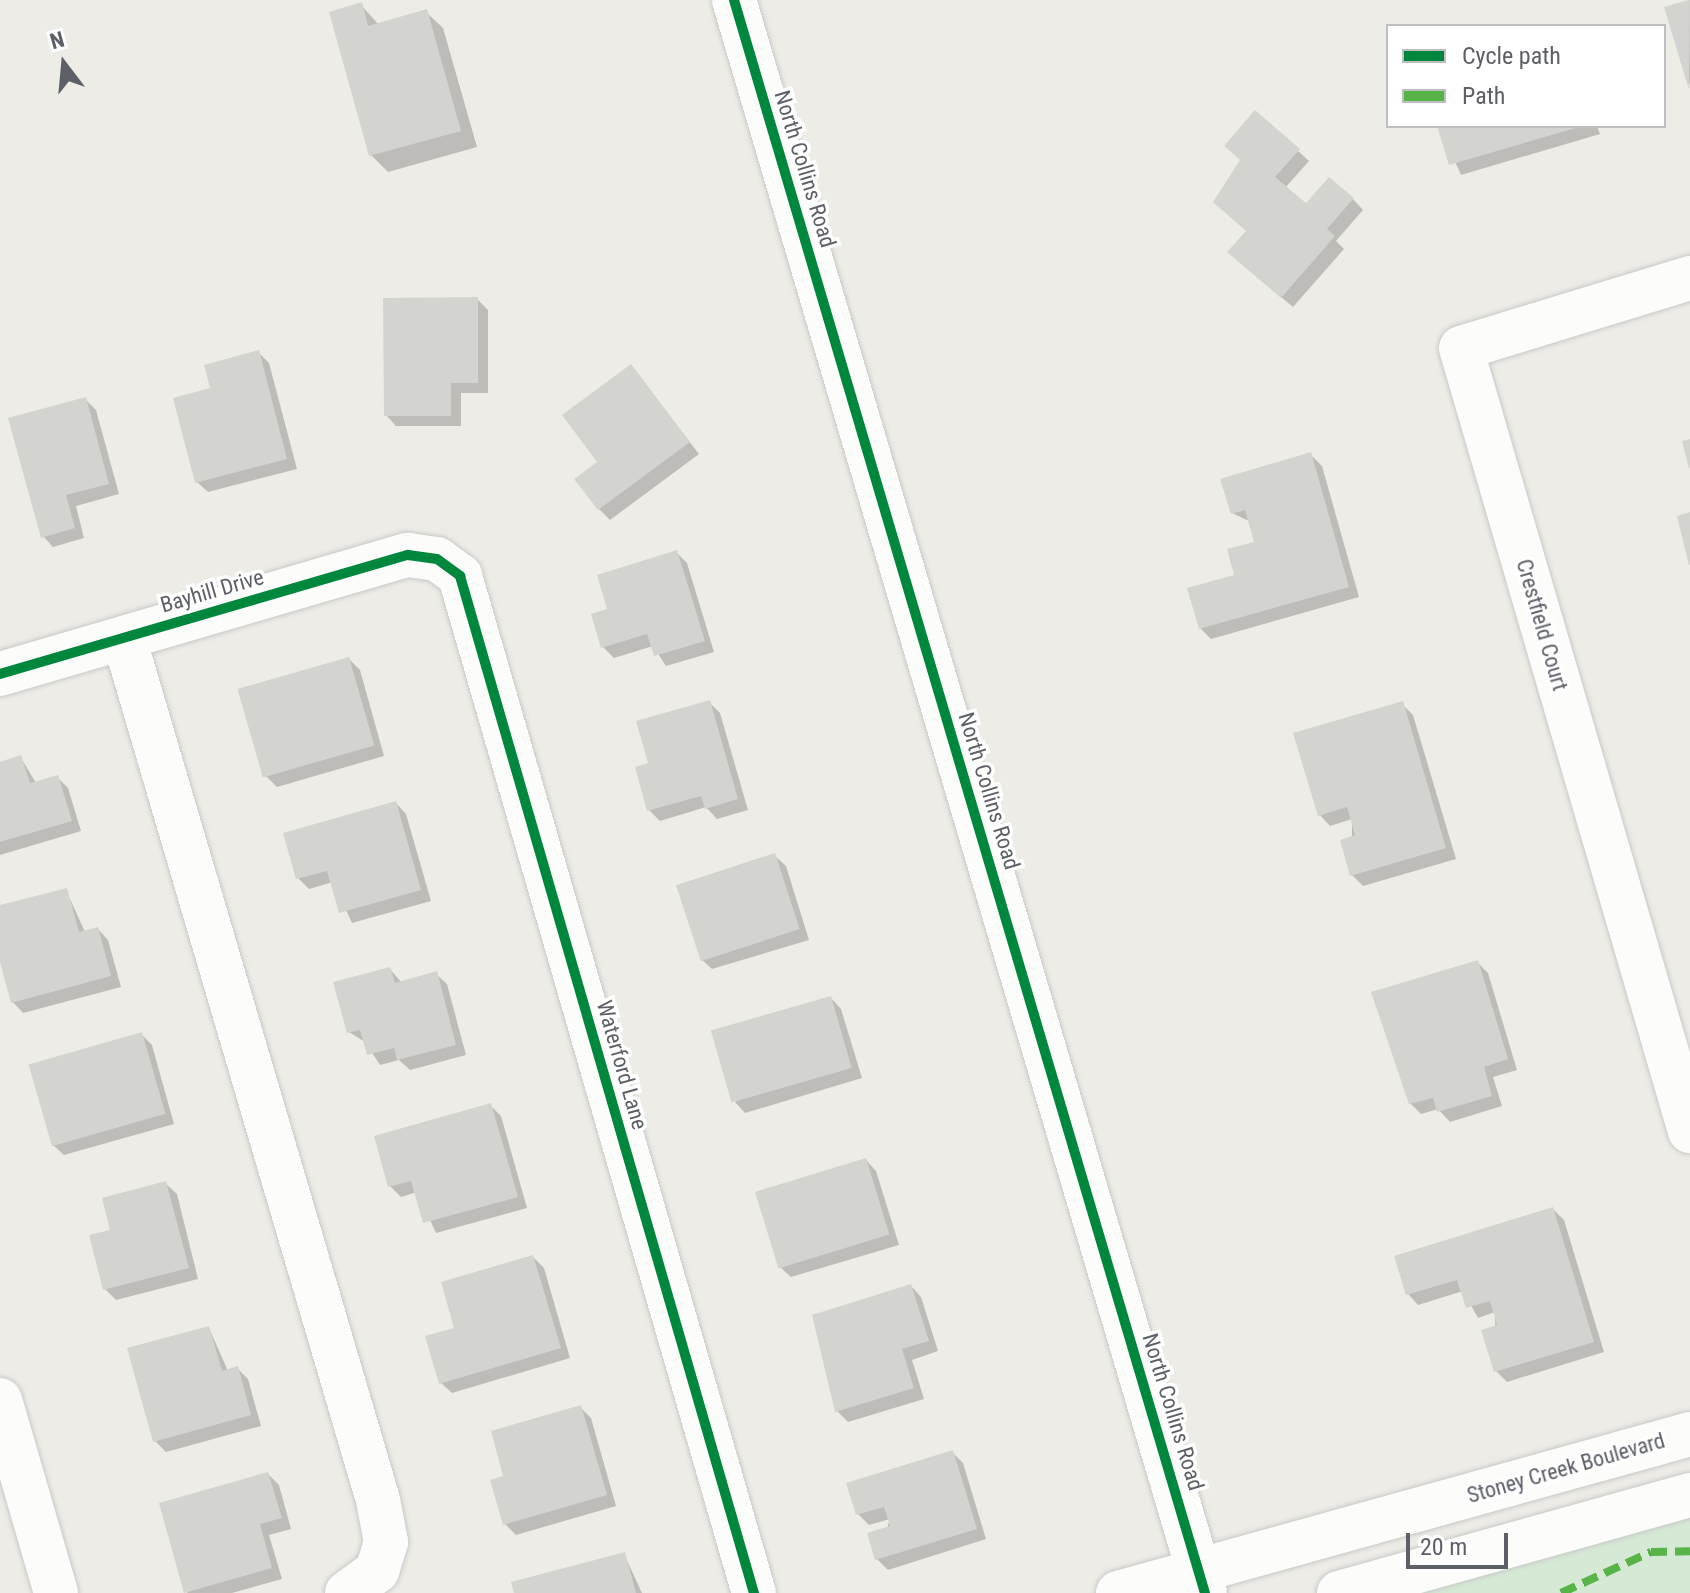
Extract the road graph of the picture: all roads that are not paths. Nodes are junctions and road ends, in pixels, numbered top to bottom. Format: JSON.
{"nodes":[{"id":1,"x":734,"y":0,"type":"edge"},
{"id":2,"x":1690,"y":278,"type":"edge"},
{"id":3,"x":437,"y":559,"type":"joint"},
{"id":4,"x":124,"y":638,"type":"junction"},
{"id":5,"x":0,"y":674,"type":"edge"},
{"id":6,"x":1690,"y":1131,"type":"edge"},
{"id":7,"x":0,"y":1400,"type":"edge"},
{"id":8,"x":1690,"y":1434,"type":"edge"},
{"id":9,"x":1690,"y":1495,"type":"edge"},
{"id":10,"x":1202,"y":1581,"type":"edge"},
{"id":11,"x":56,"y":1593,"type":"edge"},
{"id":12,"x":347,"y":1593,"type":"edge"},
{"id":13,"x":754,"y":1593,"type":"edge"},
{"id":14,"x":1118,"y":1593,"type":"edge"},
{"id":15,"x":1339,"y":1593,"type":"edge"}],
"edges":[{"from":1,"to":10,"type":"street","name":"North Collins Road"},
{"from":2,"to":6,"type":"street","name":"Crestfield Court"},
{"from":3,"to":4,"type":"street","name":"Bayhill Drive"},
{"from":3,"to":13,"type":"street","name":"Waterford Lane"},
{"from":4,"to":5,"type":"street","name":"Bayhill Drive"},
{"from":4,"to":12,"type":"street"},
{"from":7,"to":11,"type":"street"},
{"from":8,"to":10,"type":"street","name":"Stoney Creek Boulevard"},
{"from":9,"to":15,"type":"street"},
{"from":10,"to":14,"type":"street","name":"Stoney Creek Boulevard"}]}
